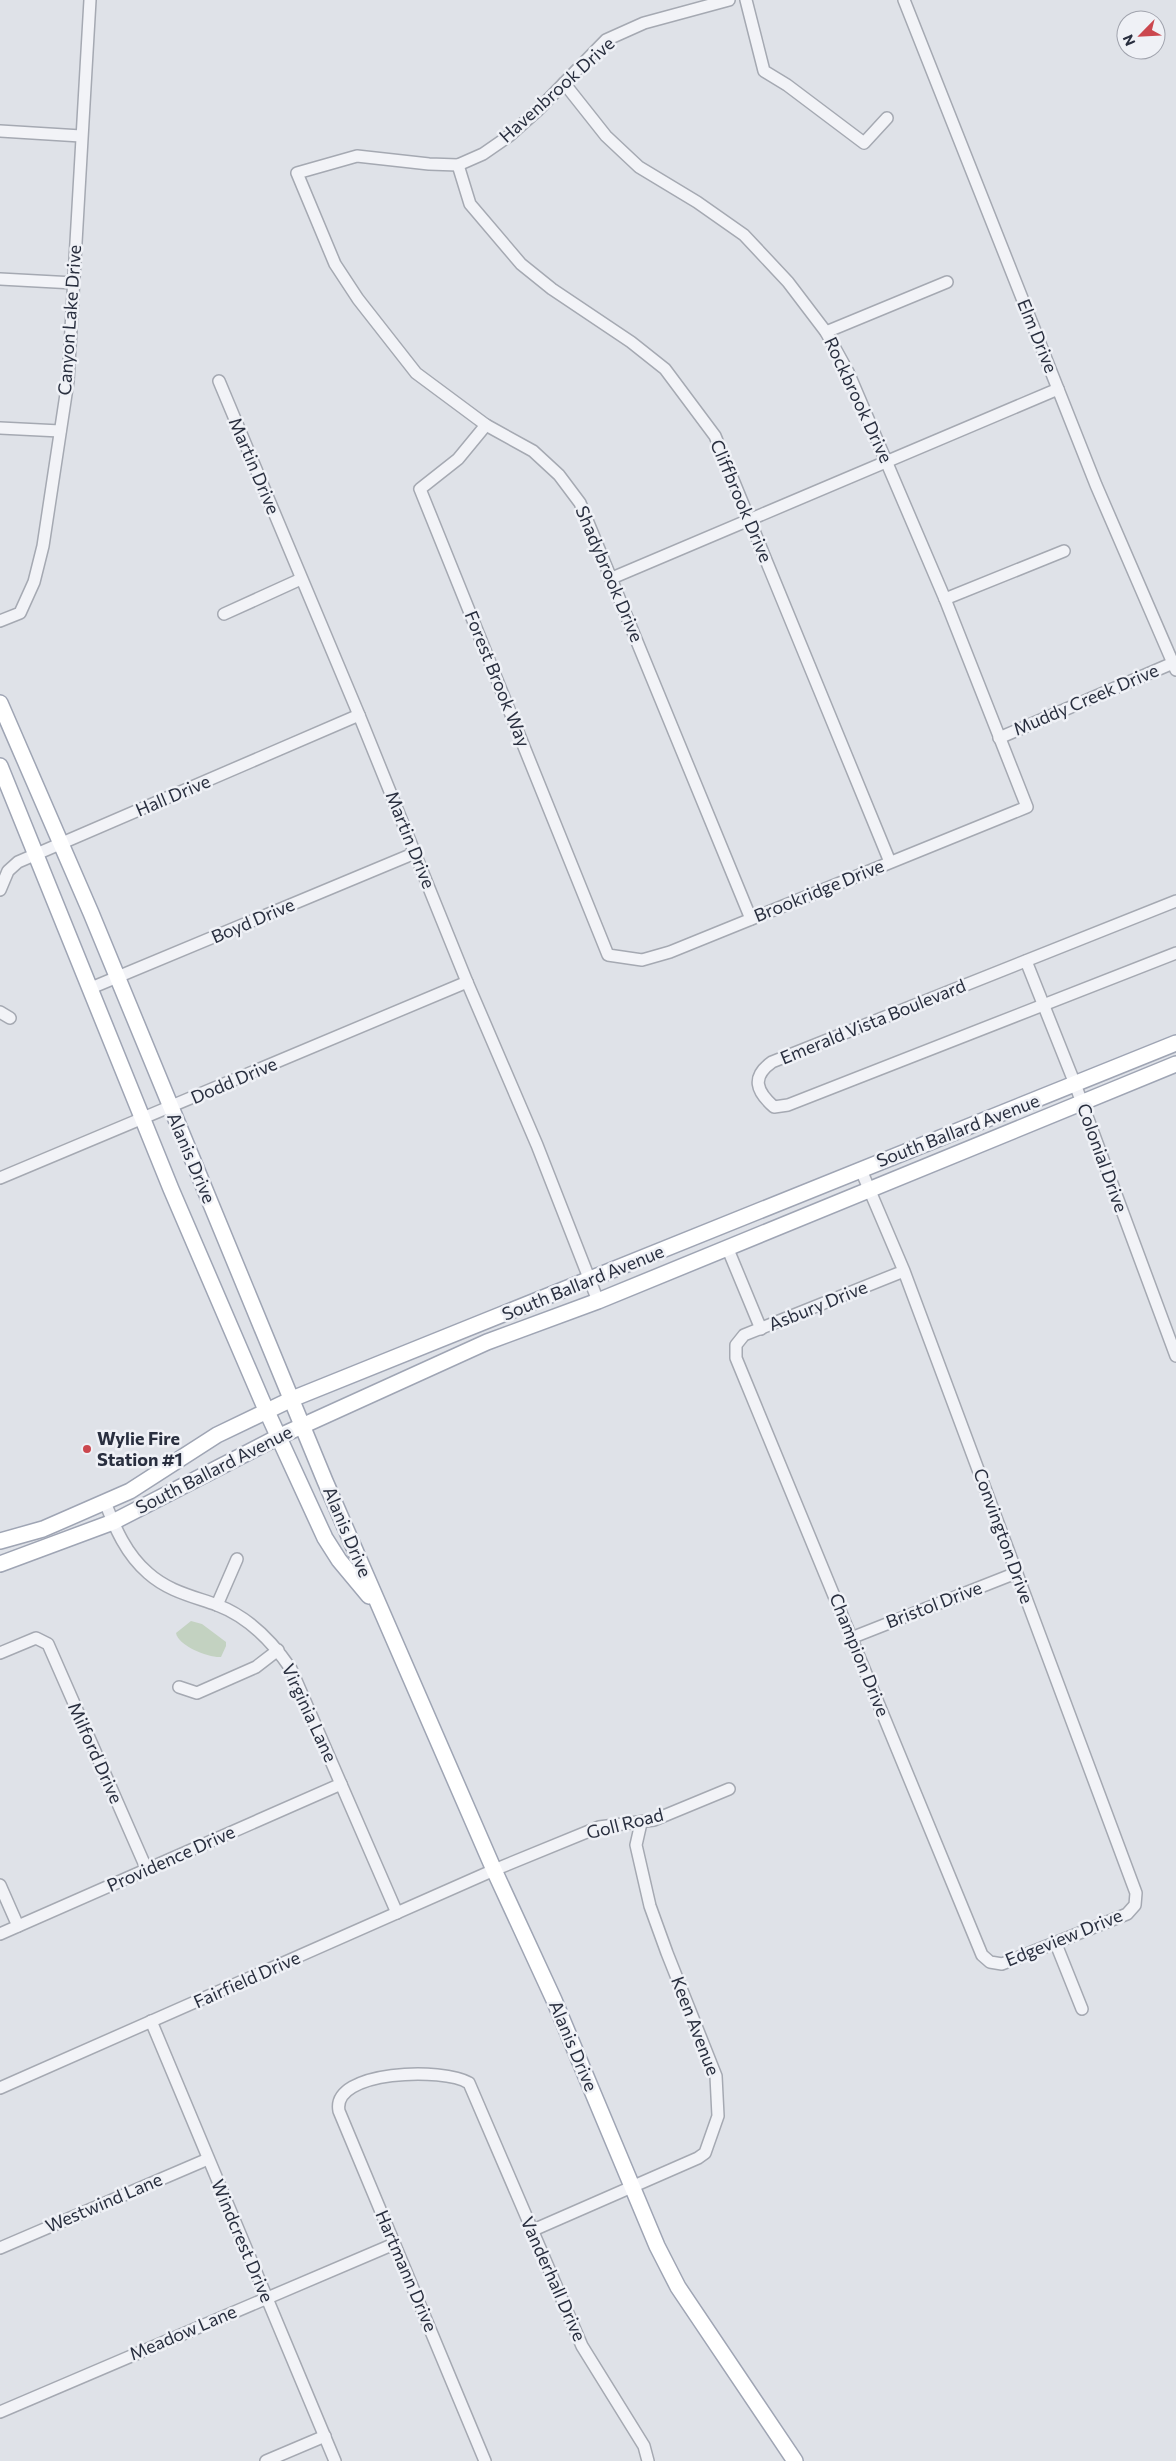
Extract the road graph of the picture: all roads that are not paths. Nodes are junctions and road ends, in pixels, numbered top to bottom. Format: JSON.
{"nodes":[{"id":1,"x":90,"y":0,"type":"edge"},
{"id":2,"x":729,"y":0,"type":"edge"},
{"id":3,"x":746,"y":0,"type":"edge"},
{"id":4,"x":904,"y":0,"type":"edge"},
{"id":5,"x":564,"y":84,"type":"junction"},
{"id":6,"x":887,"y":118,"type":"dead end"},
{"id":7,"x":0,"y":131,"type":"edge"},
{"id":8,"x":81,"y":136,"type":"junction"},
{"id":9,"x":458,"y":165,"type":"junction"},
{"id":10,"x":297,"y":173,"type":"joint"},
{"id":11,"x":0,"y":279,"type":"edge"},
{"id":12,"x":947,"y":282,"type":"dead end"},
{"id":13,"x":74,"y":283,"type":"junction"},
{"id":14,"x":826,"y":332,"type":"junction"},
{"id":15,"x":219,"y":380,"type":"dead end"},
{"id":16,"x":1058,"y":389,"type":"junction"},
{"id":17,"x":486,"y":425,"type":"junction"},
{"id":18,"x":0,"y":428,"type":"edge"},
{"id":19,"x":60,"y":431,"type":"junction"},
{"id":20,"x":886,"y":462,"type":"junction"},
{"id":21,"x":750,"y":522,"type":"junction"},
{"id":22,"x":1064,"y":551,"type":"dead end"},
{"id":23,"x":612,"y":578,"type":"junction"},
{"id":24,"x":301,"y":579,"type":"junction"},
{"id":25,"x":945,"y":599,"type":"junction"},
{"id":26,"x":224,"y":614,"type":"dead end"},
{"id":27,"x":0,"y":621,"type":"edge"},
{"id":28,"x":1175,"y":667,"type":"edge"},
{"id":29,"x":0,"y":703,"type":"edge"},
{"id":30,"x":359,"y":715,"type":"junction"},
{"id":31,"x":999,"y":738,"type":"junction"},
{"id":32,"x":0,"y":766,"type":"edge"},
{"id":33,"x":1027,"y":807,"type":"joint"},
{"id":34,"x":61,"y":844,"type":"junction"},
{"id":35,"x":415,"y":853,"type":"junction"},
{"id":36,"x":34,"y":855,"type":"junction"},
{"id":37,"x":890,"y":862,"type":"junction"},
{"id":38,"x":0,"y":890,"type":"edge"},
{"id":39,"x":1176,"y":901,"type":"edge"},
{"id":40,"x":751,"y":919,"type":"junction"},
{"id":41,"x":1176,"y":953,"type":"edge"},
{"id":42,"x":608,"y":955,"type":"joint"},
{"id":43,"x":1026,"y":961,"type":"junction"},
{"id":44,"x":117,"y":977,"type":"junction"},
{"id":45,"x":467,"y":982,"type":"junction"},
{"id":46,"x":91,"y":988,"type":"junction"},
{"id":47,"x":1041,"y":1005,"type":"junction"},
{"id":48,"x":1176,"y":1043,"type":"edge"},
{"id":49,"x":1176,"y":1064,"type":"edge"},
{"id":50,"x":1074,"y":1084,"type":"junction"},
{"id":51,"x":1081,"y":1103,"type":"junction"},
{"id":52,"x":170,"y":1108,"type":"junction"},
{"id":53,"x":144,"y":1119,"type":"junction"},
{"id":54,"x":861,"y":1170,"type":"junction"},
{"id":55,"x":0,"y":1178,"type":"edge"},
{"id":56,"x":868,"y":1188,"type":"junction"},
{"id":57,"x":727,"y":1247,"type":"junction"},
{"id":58,"x":904,"y":1272,"type":"junction"},
{"id":59,"x":590,"y":1281,"type":"junction"},
{"id":60,"x":598,"y":1301,"type":"junction"},
{"id":61,"x":761,"y":1329,"type":"junction"},
{"id":62,"x":736,"y":1345,"type":"joint"},
{"id":63,"x":1176,"y":1356,"type":"edge"},
{"id":64,"x":292,"y":1399,"type":"junction"},
{"id":65,"x":266,"y":1411,"type":"junction"},
{"id":66,"x":303,"y":1425,"type":"junction"},
{"id":67,"x":280,"y":1436,"type":"junction"},
{"id":68,"x":105,"y":1502,"type":"junction"},
{"id":69,"x":113,"y":1522,"type":"junction"},
{"id":70,"x":0,"y":1541,"type":"edge"},
{"id":71,"x":237,"y":1558,"type":"dead end"},
{"id":72,"x":0,"y":1564,"type":"edge"},
{"id":73,"x":1016,"y":1573,"type":"junction"},
{"id":74,"x":217,"y":1605,"type":"junction"},
{"id":75,"x":383,"y":1613,"type":"junction"},
{"id":76,"x":851,"y":1638,"type":"junction"},
{"id":77,"x":278,"y":1650,"type":"junction"},
{"id":78,"x":0,"y":1653,"type":"edge"},
{"id":79,"x":179,"y":1687,"type":"dead end"},
{"id":80,"x":341,"y":1784,"type":"junction"},
{"id":81,"x":729,"y":1789,"type":"dead end"},
{"id":82,"x":641,"y":1823,"type":"junction"},
{"id":83,"x":147,"y":1870,"type":"junction"},
{"id":84,"x":494,"y":1870,"type":"junction"},
{"id":85,"x":0,"y":1884,"type":"edge"},
{"id":86,"x":1135,"y":1905,"type":"joint"},
{"id":87,"x":397,"y":1913,"type":"junction"},
{"id":88,"x":18,"y":1926,"type":"junction"},
{"id":89,"x":0,"y":1934,"type":"edge"},
{"id":90,"x":1056,"y":1944,"type":"junction"},
{"id":91,"x":990,"y":1962,"type":"joint"},
{"id":92,"x":1082,"y":2009,"type":"dead end"},
{"id":93,"x":150,"y":2021,"type":"junction"},
{"id":94,"x":0,"y":2088,"type":"edge"},
{"id":95,"x":472,"y":2089,"type":"joint"},
{"id":96,"x":208,"y":2159,"type":"junction"},
{"id":97,"x":632,"y":2185,"type":"junction"},
{"id":98,"x":531,"y":2231,"type":"junction"},
{"id":99,"x":394,"y":2244,"type":"junction"},
{"id":100,"x":0,"y":2248,"type":"edge"},
{"id":101,"x":266,"y":2298,"type":"junction"},
{"id":102,"x":0,"y":2412,"type":"edge"},
{"id":103,"x":325,"y":2436,"type":"junction"},
{"id":104,"x":266,"y":2461,"type":"edge"},
{"id":105,"x":336,"y":2461,"type":"edge"},
{"id":106,"x":485,"y":2461,"type":"edge"},
{"id":107,"x":648,"y":2461,"type":"edge"},
{"id":108,"x":795,"y":2461,"type":"edge"}],
"edges":[{"from":1,"to":8,"type":"street","name":"Canyon Lake Drive"},
{"from":2,"to":5,"type":"street","name":"Havenbrook Drive"},
{"from":3,"to":6,"type":"street"},
{"from":4,"to":16,"type":"street","name":"Elm Drive"},
{"from":5,"to":9,"type":"street","name":"Havenbrook Drive"},
{"from":5,"to":14,"type":"street","name":"Rockbrook Drive"},
{"from":7,"to":8,"type":"street"},
{"from":8,"to":13,"type":"street","name":"Canyon Lake Drive"},
{"from":9,"to":10,"type":"street","name":"Havenbrook Drive"},
{"from":9,"to":21,"type":"street","name":"Cliffbrook Drive"},
{"from":10,"to":17,"type":"street","name":"Shadybrook Drive"},
{"from":11,"to":13,"type":"street"},
{"from":12,"to":14,"type":"street"},
{"from":13,"to":19,"type":"street","name":"Canyon Lake Drive"},
{"from":14,"to":20,"type":"street","name":"Rockbrook Drive"},
{"from":15,"to":24,"type":"street","name":"Martin Drive"},
{"from":16,"to":20,"type":"street"},
{"from":16,"to":28,"type":"street","name":"Elm Drive"},
{"from":17,"to":23,"type":"street","name":"Shadybrook Drive"},
{"from":17,"to":42,"type":"street","name":"Forest Brook Way"},
{"from":18,"to":19,"type":"street"},
{"from":19,"to":27,"type":"street","name":"Canyon Lake Drive"},
{"from":20,"to":21,"type":"street"},
{"from":20,"to":25,"type":"street","name":"Rockbrook Drive"},
{"from":21,"to":23,"type":"street"},
{"from":21,"to":37,"type":"street","name":"Cliffbrook Drive"},
{"from":22,"to":25,"type":"street"},
{"from":23,"to":40,"type":"street","name":"Shadybrook Drive"},
{"from":24,"to":26,"type":"street"},
{"from":24,"to":30,"type":"street","name":"Martin Drive"},
{"from":25,"to":31,"type":"street","name":"Rockbrook Drive"},
{"from":28,"to":31,"type":"street","name":"Muddy Creek Drive"},
{"from":29,"to":34,"type":"main road","name":"Alanis Drive"},
{"from":30,"to":34,"type":"street","name":"Hall Drive"},
{"from":30,"to":35,"type":"street","name":"Martin Drive"},
{"from":31,"to":33,"type":"street","name":"Rockbrook Drive"},
{"from":32,"to":36,"type":"main road","name":"Alanis Drive"},
{"from":33,"to":37,"type":"street","name":"Brookridge Drive"},
{"from":34,"to":36,"type":"street","name":"Hall Drive"},
{"from":34,"to":44,"type":"main road","name":"Alanis Drive"},
{"from":35,"to":44,"type":"street","name":"Boyd Drive"},
{"from":35,"to":45,"type":"street","name":"Martin Drive"},
{"from":36,"to":38,"type":"street","name":"Hall Drive"},
{"from":36,"to":46,"type":"main road","name":"Alanis Drive"},
{"from":37,"to":40,"type":"street","name":"Brookridge Drive"},
{"from":39,"to":43,"type":"street","name":"Emerald Vista Boulevard"},
{"from":40,"to":42,"type":"street","name":"Brookridge Drive"},
{"from":41,"to":47,"type":"street","name":"Emerald Vista Boulevard"},
{"from":43,"to":47,"type":"street","name":"Colonial Drive"},
{"from":43,"to":47,"type":"street","name":"Emerald Vista Boulevard"},
{"from":44,"to":46,"type":"street","name":"Boyd Drive"},
{"from":44,"to":52,"type":"main road","name":"Alanis Drive"},
{"from":45,"to":52,"type":"street","name":"Dodd Drive"},
{"from":45,"to":59,"type":"street","name":"Martin Drive"},
{"from":46,"to":53,"type":"main road","name":"Alanis Drive"},
{"from":47,"to":50,"type":"street","name":"Colonial Drive"},
{"from":48,"to":50,"type":"main road","name":"South Ballard Avenue"},
{"from":49,"to":51,"type":"main road","name":"South Ballard Avenue"},
{"from":50,"to":51,"type":"street","name":"Colonial Drive"},
{"from":50,"to":54,"type":"main road","name":"South Ballard Avenue"},
{"from":51,"to":56,"type":"main road","name":"South Ballard Avenue"},
{"from":51,"to":63,"type":"street","name":"Colonial Drive"},
{"from":52,"to":53,"type":"street","name":"Dodd Drive"},
{"from":52,"to":64,"type":"main road","name":"Alanis Drive"},
{"from":53,"to":55,"type":"street","name":"Dodd Drive"},
{"from":53,"to":65,"type":"main road","name":"Alanis Drive"},
{"from":54,"to":56,"type":"street","name":"Convington Drive"},
{"from":54,"to":59,"type":"main road","name":"South Ballard Avenue"},
{"from":56,"to":57,"type":"main road","name":"South Ballard Avenue"},
{"from":56,"to":58,"type":"street","name":"Convington Drive"},
{"from":57,"to":60,"type":"main road","name":"South Ballard Avenue"},
{"from":57,"to":61,"type":"street"},
{"from":58,"to":61,"type":"street","name":"Asbury Drive"},
{"from":58,"to":73,"type":"street","name":"Convington Drive"},
{"from":59,"to":60,"type":"street","name":"Martin Drive"},
{"from":59,"to":64,"type":"main road","name":"South Ballard Avenue"},
{"from":60,"to":66,"type":"main road","name":"South Ballard Avenue"},
{"from":61,"to":62,"type":"street","name":"Asbury Drive"},
{"from":62,"to":76,"type":"street","name":"Champion Drive"},
{"from":64,"to":65,"type":"main road","name":"South Ballard Avenue"},
{"from":64,"to":66,"type":"main road","name":"Alanis Drive"},
{"from":65,"to":67,"type":"main road","name":"Alanis Drive"},
{"from":65,"to":68,"type":"main road","name":"South Ballard Avenue"},
{"from":66,"to":67,"type":"main road","name":"South Ballard Avenue"},
{"from":66,"to":75,"type":"main road","name":"Alanis Drive"},
{"from":67,"to":69,"type":"main road","name":"South Ballard Avenue"},
{"from":67,"to":75,"type":"main road","name":"Alanis Drive"},
{"from":68,"to":69,"type":"street","name":"Virginia Lane"},
{"from":68,"to":70,"type":"main road","name":"South Ballard Avenue"},
{"from":69,"to":72,"type":"main road","name":"South Ballard Avenue"},
{"from":69,"to":74,"type":"street","name":"Virginia Lane"},
{"from":71,"to":74,"type":"street"},
{"from":73,"to":76,"type":"street","name":"Bristol Drive"},
{"from":73,"to":86,"type":"street","name":"Convington Drive"},
{"from":74,"to":77,"type":"street","name":"Virginia Lane"},
{"from":75,"to":84,"type":"main road","name":"Alanis Drive"},
{"from":76,"to":91,"type":"street","name":"Champion Drive"},
{"from":77,"to":79,"type":"street"},
{"from":77,"to":80,"type":"street","name":"Virginia Lane"},
{"from":78,"to":83,"type":"street","name":"Milford Drive"},
{"from":80,"to":83,"type":"street","name":"Providence Drive"},
{"from":80,"to":87,"type":"street","name":"Virginia Lane"},
{"from":81,"to":82,"type":"street","name":"Goll Road"},
{"from":82,"to":84,"type":"street","name":"Goll Road"},
{"from":82,"to":97,"type":"street","name":"Keen Avenue"},
{"from":83,"to":88,"type":"street","name":"Providence Drive"},
{"from":84,"to":87,"type":"street","name":"Fairfield Drive"},
{"from":84,"to":97,"type":"main road","name":"Alanis Drive"},
{"from":85,"to":88,"type":"street"},
{"from":86,"to":90,"type":"street","name":"Edgeview Drive"},
{"from":87,"to":93,"type":"street","name":"Fairfield Drive"},
{"from":88,"to":89,"type":"street","name":"Providence Drive"},
{"from":90,"to":91,"type":"street","name":"Edgeview Drive"},
{"from":90,"to":92,"type":"street"},
{"from":93,"to":94,"type":"street","name":"Fairfield Drive"},
{"from":93,"to":96,"type":"street","name":"Windcrest Drive"},
{"from":95,"to":98,"type":"street","name":"Vanderhall Drive"},
{"from":95,"to":99,"type":"street","name":"Hartmann Drive"},
{"from":96,"to":100,"type":"street","name":"Westwind Lane"},
{"from":96,"to":101,"type":"street","name":"Windcrest Drive"},
{"from":97,"to":98,"type":"street","name":"Keen Avenue"},
{"from":97,"to":108,"type":"main road","name":"Alanis Drive"},
{"from":98,"to":107,"type":"street","name":"Vanderhall Drive"},
{"from":99,"to":101,"type":"street","name":"Meadow Lane"},
{"from":99,"to":106,"type":"street","name":"Hartmann Drive"},
{"from":101,"to":102,"type":"street","name":"Meadow Lane"},
{"from":101,"to":103,"type":"street","name":"Windcrest Drive"},
{"from":103,"to":104,"type":"street"},
{"from":103,"to":105,"type":"street","name":"Windcrest Drive"}]}
